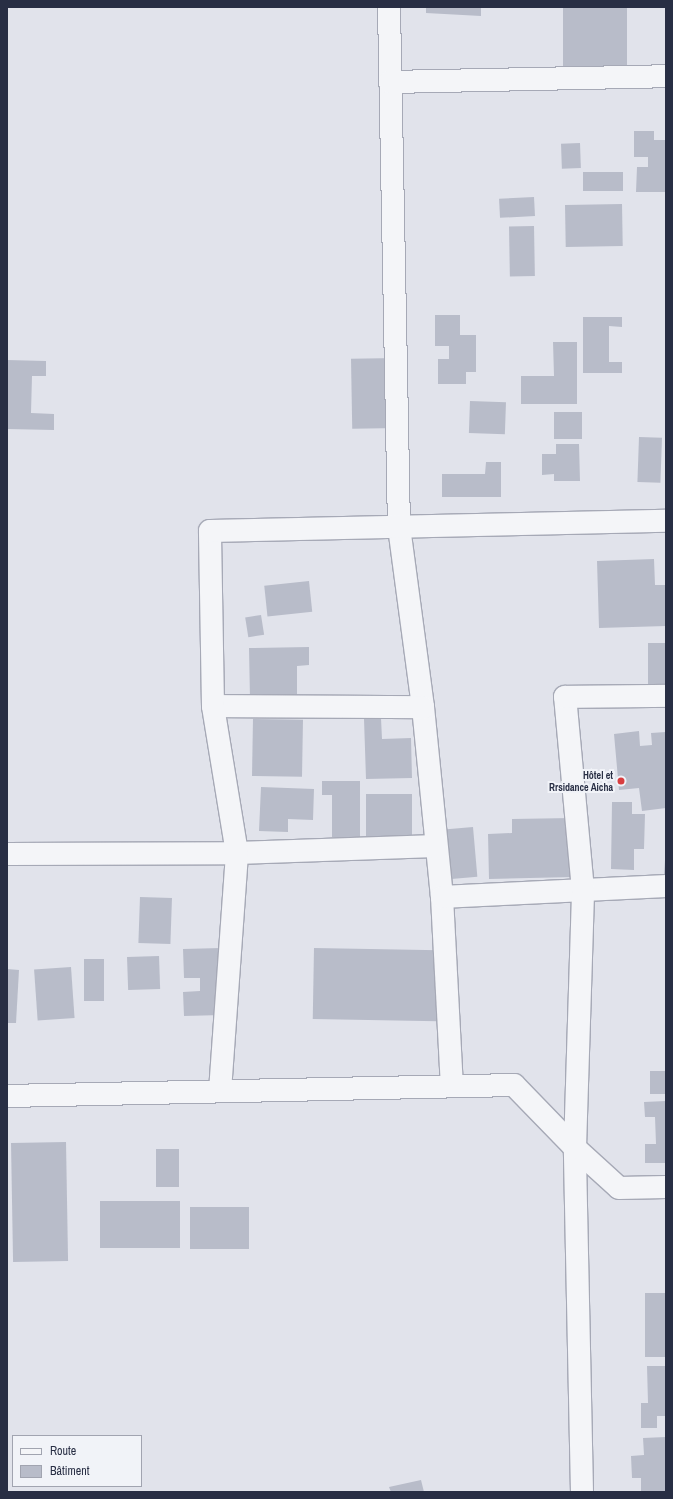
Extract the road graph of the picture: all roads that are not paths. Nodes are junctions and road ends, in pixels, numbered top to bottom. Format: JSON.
{"nodes":[{"id":1,"x":389,"y":7,"type":"edge"},
{"id":2,"x":666,"y":76,"type":"edge"},
{"id":3,"x":390,"y":82,"type":"junction"},
{"id":4,"x":666,"y":521,"type":"edge"},
{"id":5,"x":399,"y":527,"type":"junction"},
{"id":6,"x":666,"y":696,"type":"edge"},
{"id":7,"x":213,"y":706,"type":"junction"},
{"id":8,"x":423,"y":707,"type":"junction"},
{"id":9,"x":436,"y":846,"type":"junction"},
{"id":10,"x":237,"y":852,"type":"junction"},
{"id":11,"x":7,"y":854,"type":"edge"},
{"id":12,"x":666,"y":886,"type":"edge"},
{"id":13,"x":583,"y":890,"type":"junction"},
{"id":14,"x":442,"y":897,"type":"junction"},
{"id":15,"x":452,"y":1086,"type":"junction"},
{"id":16,"x":220,"y":1091,"type":"junction"},
{"id":17,"x":7,"y":1096,"type":"edge"},
{"id":18,"x":575,"y":1148,"type":"junction"},
{"id":19,"x":666,"y":1186,"type":"edge"},
{"id":20,"x":582,"y":1492,"type":"edge"}],
"edges":[{"from":1,"to":3,"type":"street"},
{"from":2,"to":3,"type":"street"},
{"from":3,"to":5,"type":"street"},
{"from":4,"to":5,"type":"street"},
{"from":5,"to":7,"type":"street"},
{"from":5,"to":8,"type":"street"},
{"from":6,"to":13,"type":"street"},
{"from":7,"to":8,"type":"street"},
{"from":7,"to":10,"type":"street"},
{"from":8,"to":9,"type":"street"},
{"from":9,"to":10,"type":"street"},
{"from":9,"to":14,"type":"street"},
{"from":10,"to":11,"type":"street"},
{"from":10,"to":16,"type":"street"},
{"from":12,"to":13,"type":"street"},
{"from":13,"to":14,"type":"street"},
{"from":13,"to":18,"type":"street"},
{"from":14,"to":15,"type":"street"},
{"from":15,"to":16,"type":"street"},
{"from":15,"to":18,"type":"street"},
{"from":16,"to":17,"type":"street"},
{"from":18,"to":19,"type":"street"},
{"from":18,"to":20,"type":"street"}]}
